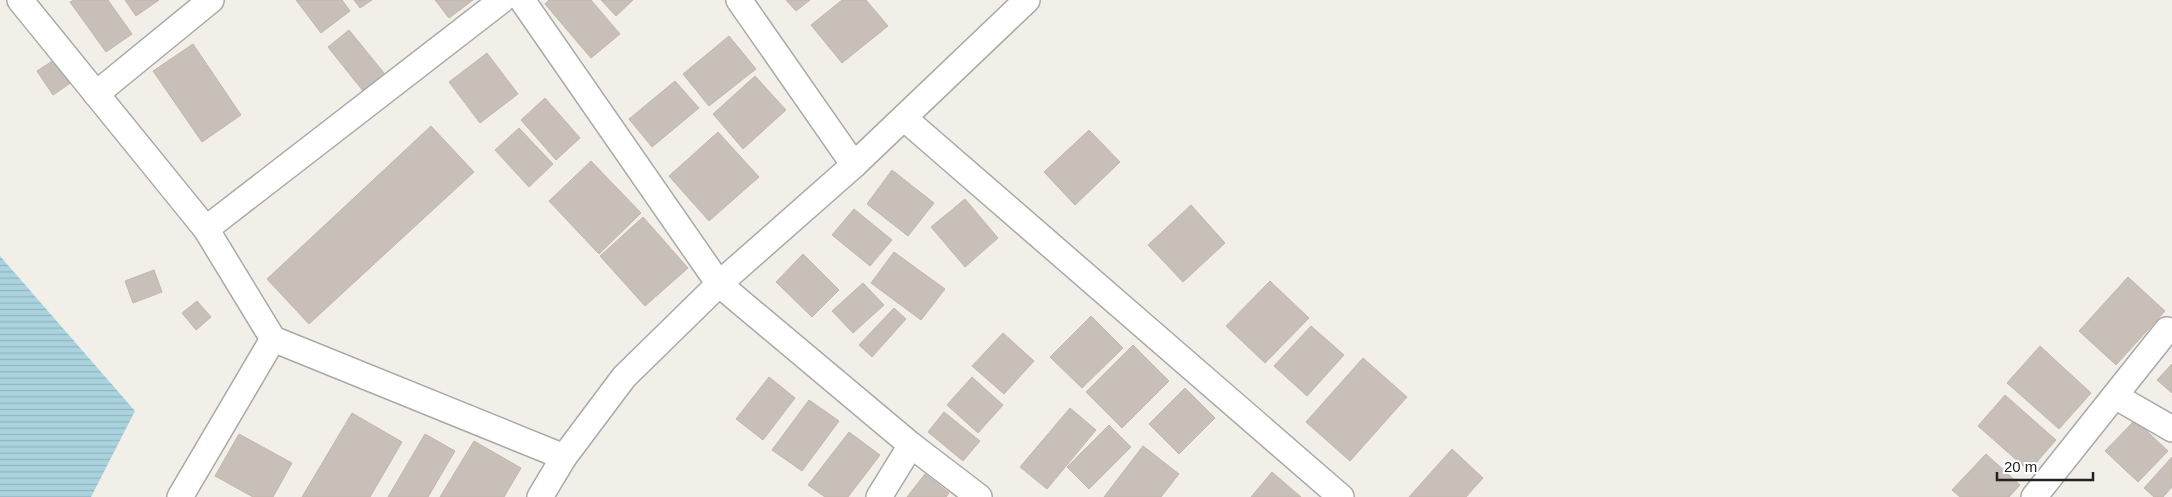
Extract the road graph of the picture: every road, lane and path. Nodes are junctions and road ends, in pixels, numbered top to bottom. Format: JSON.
{"nodes":[{"id":1,"x":20,"y":0,"type":"edge"},
{"id":2,"x":212,"y":0,"type":"edge"},
{"id":3,"x":502,"y":0,"type":"edge"},
{"id":4,"x":522,"y":0,"type":"edge"},
{"id":5,"x":739,"y":0,"type":"edge"},
{"id":6,"x":1028,"y":0,"type":"edge"},
{"id":7,"x":96,"y":94,"type":"junction"},
{"id":8,"x":904,"y":118,"type":"junction"},
{"id":9,"x":854,"y":165,"type":"junction"},
{"id":10,"x":206,"y":229,"type":"junction"},
{"id":11,"x":719,"y":284,"type":"junction"},
{"id":12,"x":2167,"y":330,"type":"dead end"},
{"id":13,"x":273,"y":339,"type":"junction"},
{"id":14,"x":2115,"y":396,"type":"junction"},
{"id":15,"x":2172,"y":429,"type":"edge"},
{"id":16,"x":911,"y":445,"type":"junction"},
{"id":17,"x":564,"y":457,"type":"junction"},
{"id":18,"x":180,"y":497,"type":"edge"},
{"id":19,"x":540,"y":497,"type":"edge"},
{"id":20,"x":879,"y":497,"type":"edge"},
{"id":21,"x":980,"y":497,"type":"edge"},
{"id":22,"x":1341,"y":497,"type":"edge"},
{"id":23,"x":2034,"y":497,"type":"edge"}],
"edges":[{"from":1,"to":7,"type":"street"},
{"from":2,"to":7,"type":"street"},
{"from":3,"to":10,"type":"street"},
{"from":4,"to":11,"type":"street"},
{"from":5,"to":9,"type":"street"},
{"from":6,"to":8,"type":"street"},
{"from":7,"to":10,"type":"street"},
{"from":8,"to":9,"type":"street"},
{"from":8,"to":22,"type":"street"},
{"from":9,"to":11,"type":"street"},
{"from":10,"to":13,"type":"street"},
{"from":11,"to":16,"type":"street"},
{"from":11,"to":17,"type":"street"},
{"from":12,"to":14,"type":"street"},
{"from":13,"to":17,"type":"street"},
{"from":13,"to":18,"type":"street"},
{"from":14,"to":15,"type":"street"},
{"from":14,"to":23,"type":"street"},
{"from":16,"to":20,"type":"street"},
{"from":16,"to":21,"type":"street"},
{"from":17,"to":19,"type":"street"}]}
